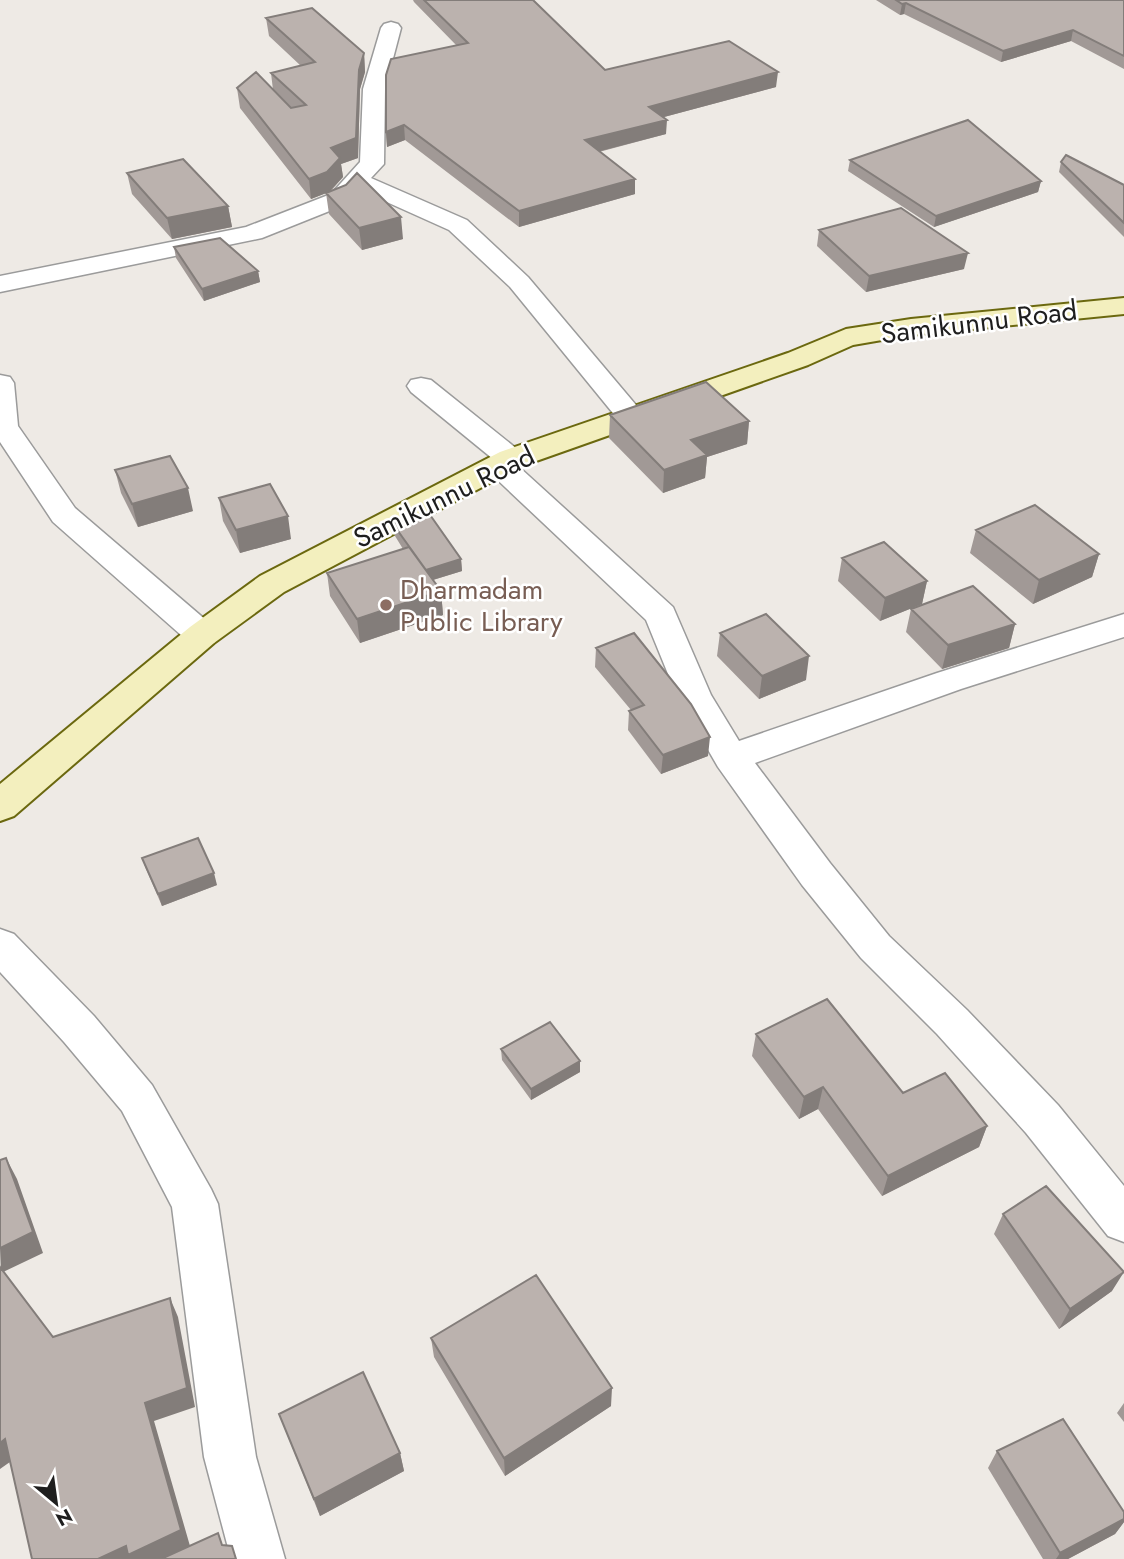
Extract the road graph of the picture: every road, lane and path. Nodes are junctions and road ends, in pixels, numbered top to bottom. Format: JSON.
{"nodes":[{"id":1,"x":391,"y":28,"type":"dead end"},
{"id":2,"x":356,"y":180,"type":"junction"},
{"id":3,"x":0,"y":284,"type":"edge"},
{"id":4,"x":1124,"y":306,"type":"edge"},
{"id":5,"x":0,"y":383,"type":"edge"},
{"id":6,"x":421,"y":386,"type":"dead end"},
{"id":7,"x":631,"y":417,"type":"junction"},
{"id":8,"x":505,"y":463,"type":"junction"},
{"id":9,"x":1124,"y":625,"type":"edge"},
{"id":10,"x":202,"y":635,"type":"junction"},
{"id":11,"x":731,"y":758,"type":"junction"},
{"id":12,"x":0,"y":806,"type":"edge"},
{"id":13,"x":0,"y":945,"type":"edge"},
{"id":14,"x":1124,"y":1221,"type":"edge"},
{"id":15,"x":258,"y":1559,"type":"edge"}],
"edges":[{"from":1,"to":2,"type":"street"},
{"from":2,"to":3,"type":"street"},
{"from":2,"to":7,"type":"street"},
{"from":4,"to":7,"type":"main road","name":"Samikunnu Road"},
{"from":5,"to":10,"type":"street"},
{"from":6,"to":8,"type":"street"},
{"from":7,"to":8,"type":"main road","name":"Samikunnu Road"},
{"from":8,"to":10,"type":"main road","name":"Samikunnu Road"},
{"from":8,"to":11,"type":"street"},
{"from":9,"to":11,"type":"street"},
{"from":10,"to":12,"type":"main road","name":"Samikunnu Road"},
{"from":11,"to":14,"type":"street"},
{"from":13,"to":15,"type":"street"}]}
